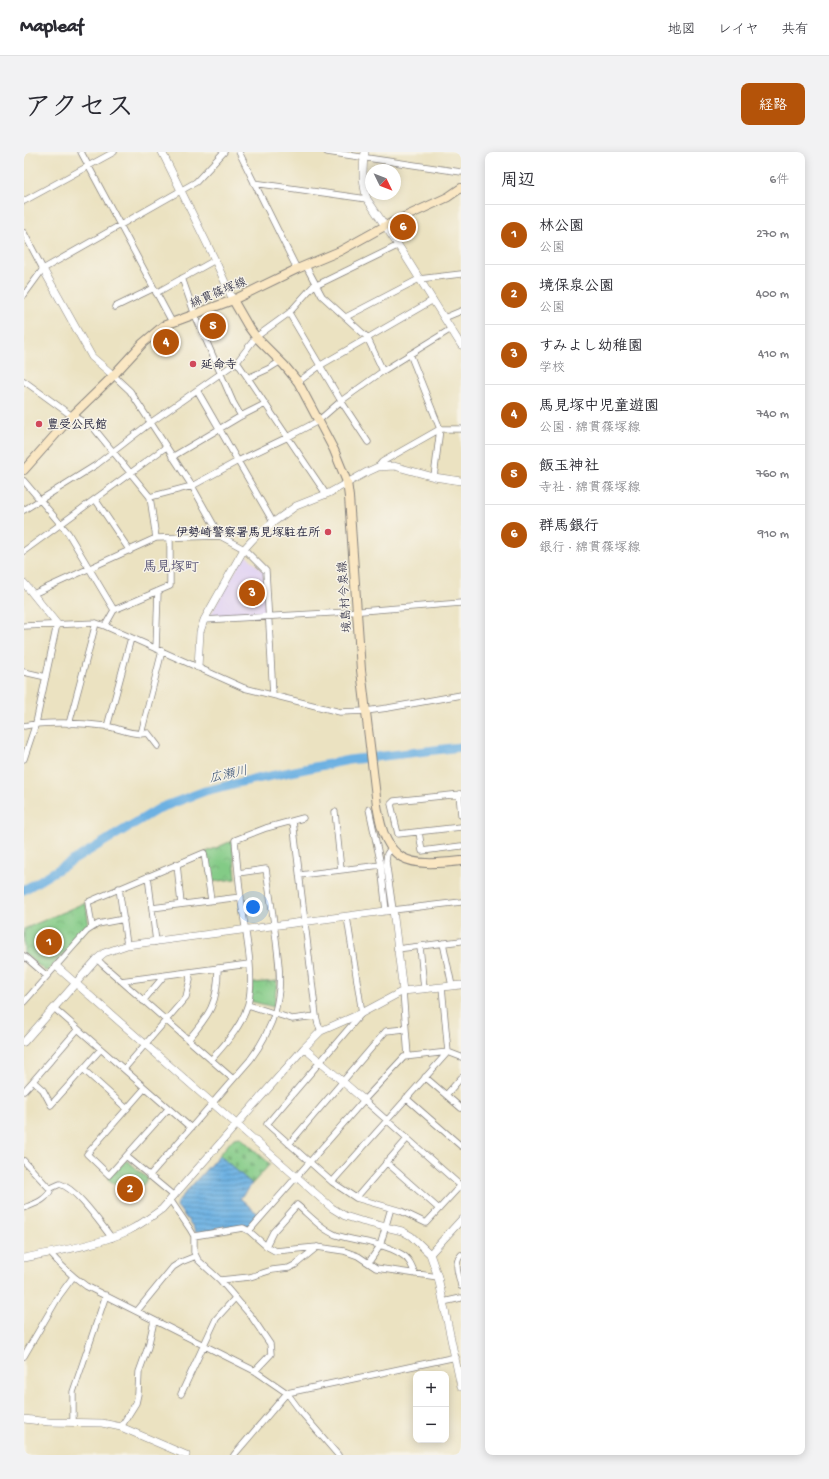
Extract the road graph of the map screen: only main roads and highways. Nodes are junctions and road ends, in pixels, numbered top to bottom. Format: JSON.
{"nodes":[{"id":1,"x":461,"y":188,"type":"edge"},
{"id":2,"x":233,"y":300,"type":"junction"},
{"id":3,"x":24,"y":470,"type":"edge"},
{"id":4,"x":461,"y":861,"type":"edge"}],
"edges":[{"from":1,"to":2,"type":"main road","name":"綿貫篠塚線"},
{"from":2,"to":3,"type":"main road","name":"綿貫篠塚線"},
{"from":2,"to":4,"type":"main road","name":"境島村今泉線"}]}
